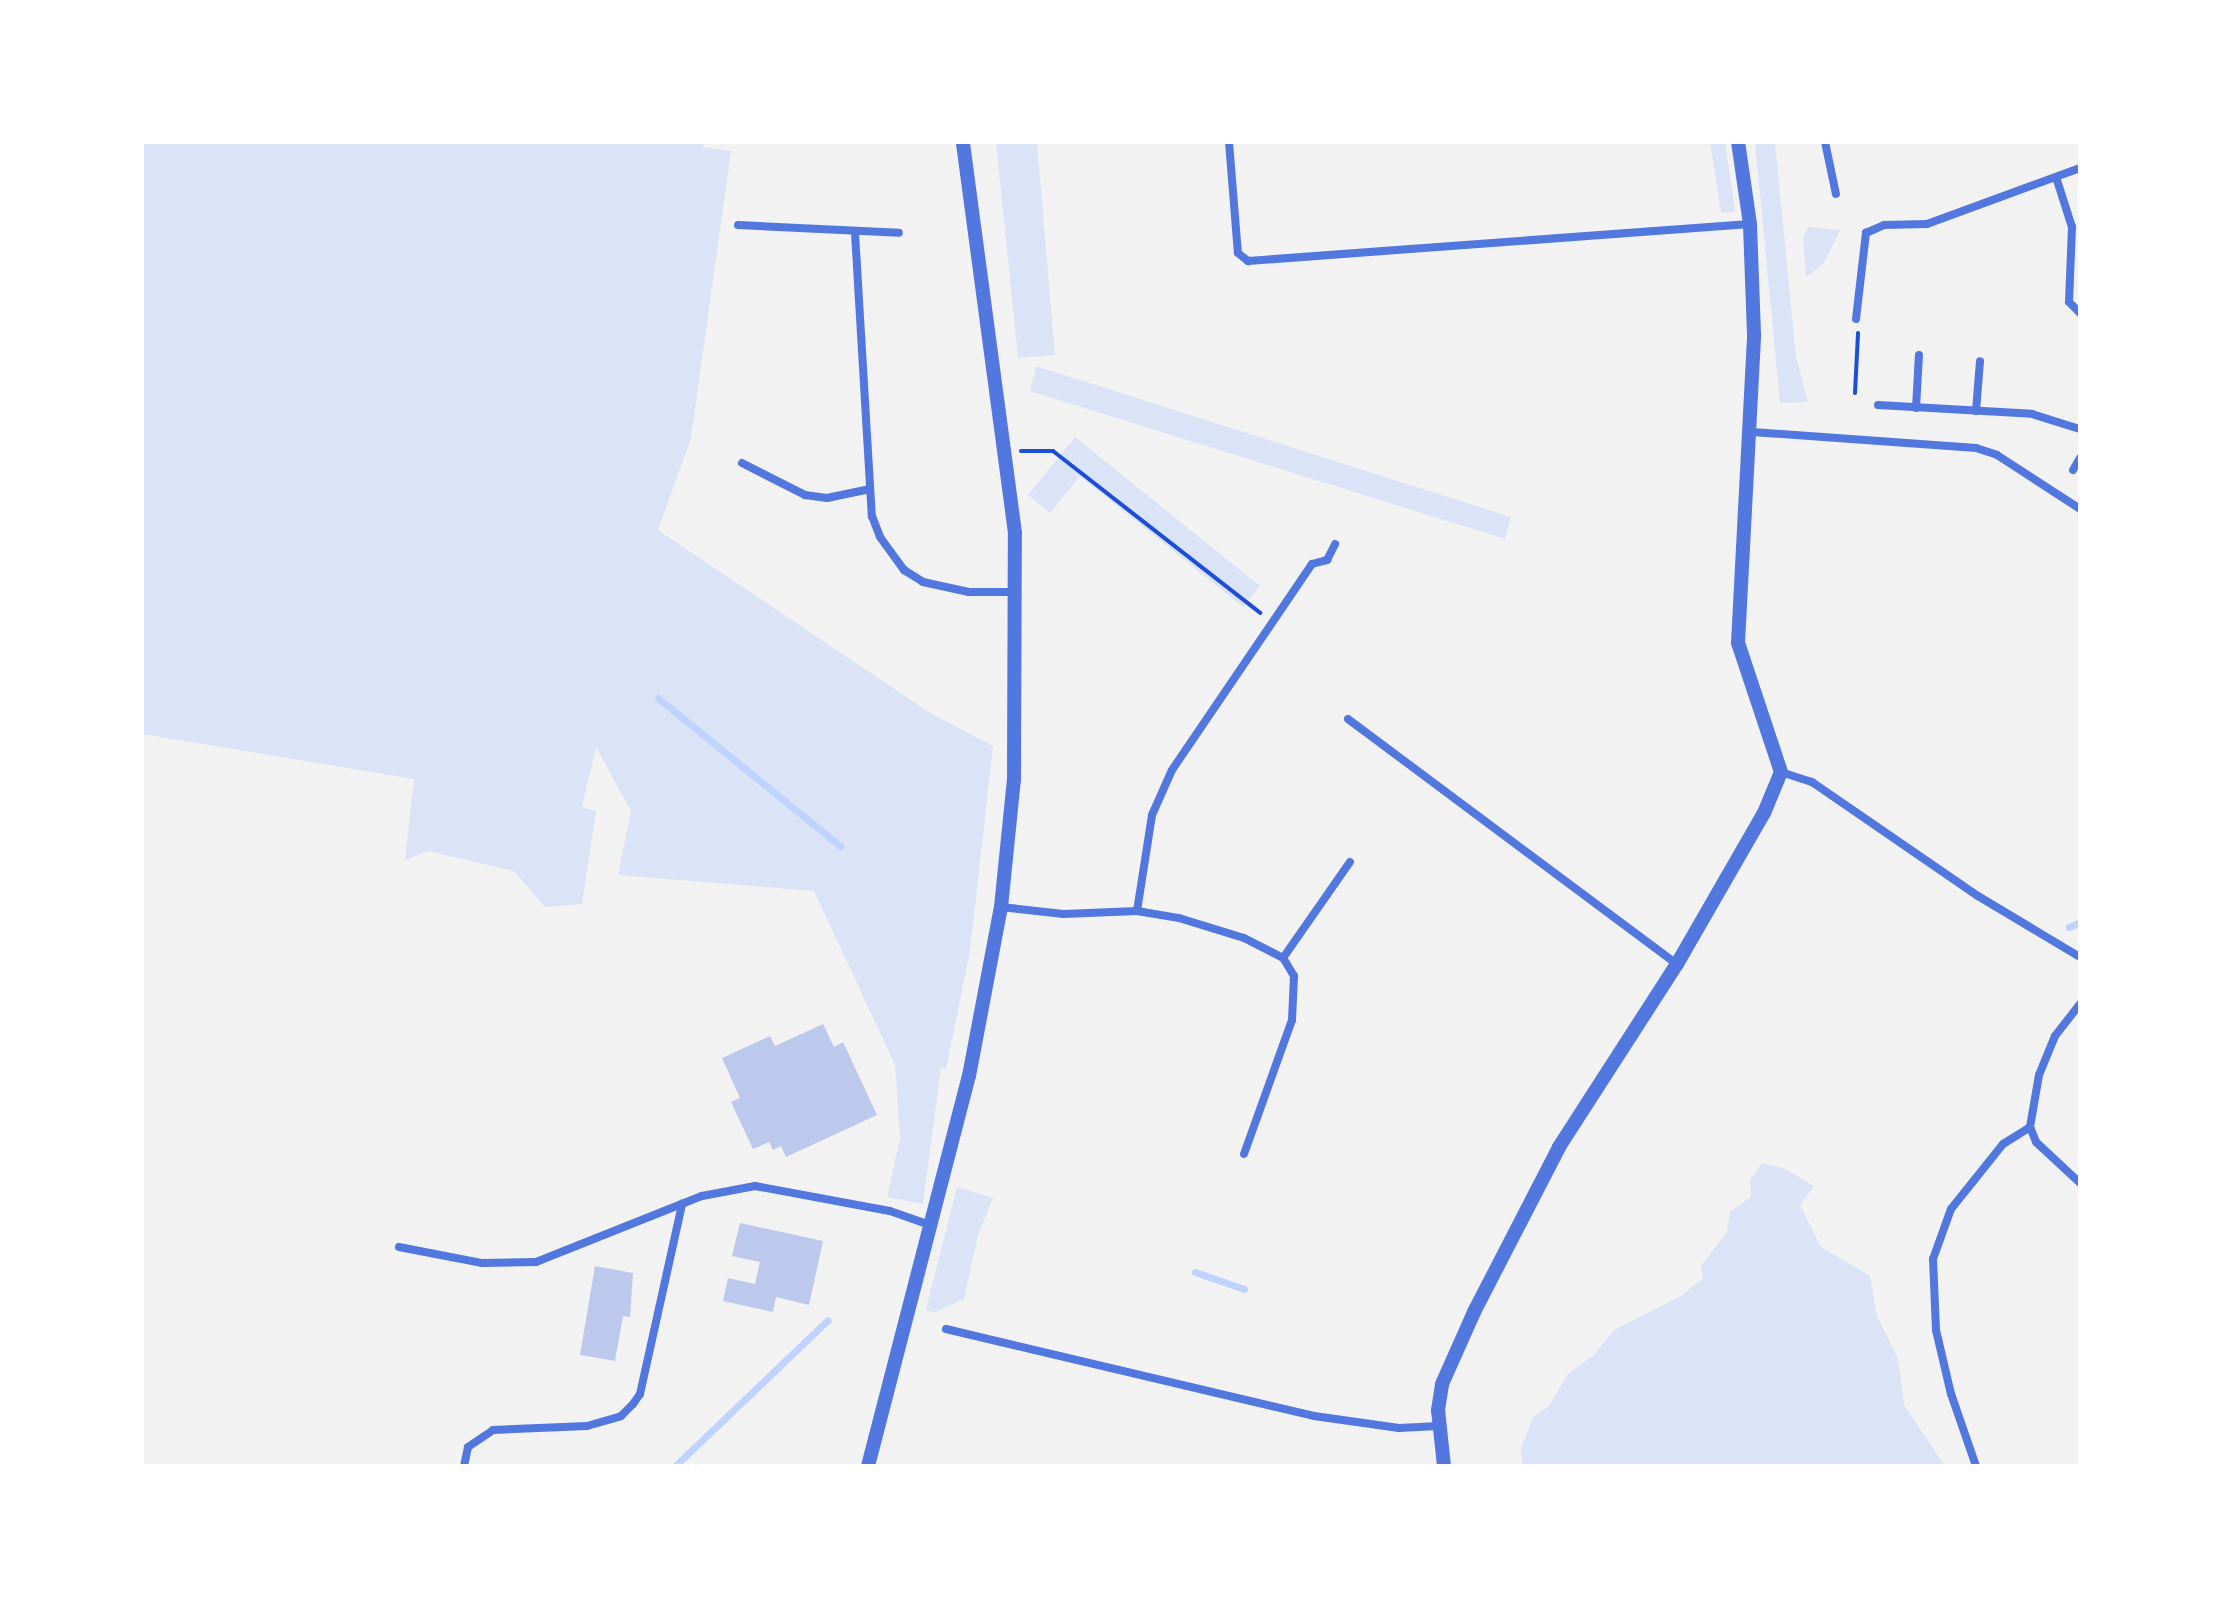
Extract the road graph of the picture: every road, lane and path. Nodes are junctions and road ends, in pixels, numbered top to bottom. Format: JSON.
{"nodes":[{"id":1,"x":963,"y":142,"type":"edge"},
{"id":2,"x":1229,"y":142,"type":"edge"},
{"id":3,"x":1738,"y":142,"type":"edge"},
{"id":4,"x":1825,"y":142,"type":"edge"},
{"id":5,"x":2080,"y":168,"type":"edge"},
{"id":6,"x":2056,"y":177,"type":"junction"},
{"id":7,"x":1836,"y":194,"type":"dead end"},
{"id":8,"x":1750,"y":224,"type":"junction"},
{"id":9,"x":738,"y":225,"type":"dead end"},
{"id":10,"x":855,"y":233,"type":"junction"},
{"id":11,"x":899,"y":233,"type":"dead end"},
{"id":12,"x":2080,"y":313,"type":"edge"},
{"id":13,"x":1856,"y":319,"type":"joint"},
{"id":14,"x":1919,"y":355,"type":"dead end"},
{"id":15,"x":1980,"y":361,"type":"dead end"},
{"id":16,"x":1855,"y":393,"type":"dead end"},
{"id":17,"x":1878,"y":405,"type":"dead end"},
{"id":18,"x":1916,"y":408,"type":"junction"},
{"id":19,"x":1976,"y":411,"type":"junction"},
{"id":20,"x":2080,"y":429,"type":"edge"},
{"id":21,"x":1752,"y":432,"type":"junction"},
{"id":22,"x":1006,"y":451,"type":"junction"},
{"id":23,"x":742,"y":463,"type":"dead end"},
{"id":24,"x":870,"y":489,"type":"junction"},
{"id":25,"x":2080,"y":509,"type":"edge"},
{"id":26,"x":1335,"y":544,"type":"dead end"},
{"id":27,"x":1017,"y":591,"type":"junction"},
{"id":28,"x":1271,"y":622,"type":"junction"},
{"id":29,"x":1348,"y":719,"type":"dead end"},
{"id":30,"x":1781,"y":772,"type":"junction"},
{"id":31,"x":1350,"y":862,"type":"dead end"},
{"id":32,"x":1001,"y":907,"type":"junction"},
{"id":33,"x":1137,"y":911,"type":"junction"},
{"id":34,"x":2080,"y":957,"type":"edge"},
{"id":35,"x":1283,"y":958,"type":"junction"},
{"id":36,"x":1677,"y":964,"type":"junction"},
{"id":37,"x":2080,"y":1004,"type":"edge"},
{"id":38,"x":2030,"y":1127,"type":"junction"},
{"id":39,"x":1244,"y":1154,"type":"dead end"},
{"id":40,"x":2080,"y":1183,"type":"edge"},
{"id":41,"x":682,"y":1204,"type":"junction"},
{"id":42,"x":930,"y":1225,"type":"junction"},
{"id":43,"x":399,"y":1247,"type":"dead end"},
{"id":44,"x":946,"y":1329,"type":"dead end"},
{"id":45,"x":1438,"y":1426,"type":"junction"},
{"id":46,"x":464,"y":1466,"type":"edge"},
{"id":47,"x":868,"y":1466,"type":"edge"},
{"id":48,"x":1444,"y":1466,"type":"edge"},
{"id":49,"x":1976,"y":1466,"type":"edge"}],
"edges":[{"from":1,"to":22,"type":"street"},
{"from":2,"to":8,"type":"street"},
{"from":3,"to":8,"type":"street"},
{"from":4,"to":7,"type":"street"},
{"from":5,"to":6,"type":"street"},
{"from":6,"to":12,"type":"street"},
{"from":6,"to":13,"type":"street"},
{"from":8,"to":21,"type":"street"},
{"from":9,"to":10,"type":"street"},
{"from":10,"to":11,"type":"street"},
{"from":10,"to":24,"type":"street"},
{"from":13,"to":16,"type":"path"},
{"from":14,"to":18,"type":"street"},
{"from":15,"to":19,"type":"street"},
{"from":17,"to":18,"type":"street"},
{"from":18,"to":19,"type":"street"},
{"from":19,"to":20,"type":"street"},
{"from":21,"to":25,"type":"street"},
{"from":21,"to":30,"type":"street"},
{"from":22,"to":27,"type":"street"},
{"from":22,"to":28,"type":"path"},
{"from":23,"to":24,"type":"street"},
{"from":24,"to":27,"type":"street"},
{"from":26,"to":28,"type":"street"},
{"from":27,"to":32,"type":"street"},
{"from":28,"to":33,"type":"street"},
{"from":29,"to":36,"type":"street"},
{"from":30,"to":34,"type":"street"},
{"from":30,"to":36,"type":"street"},
{"from":31,"to":35,"type":"street"},
{"from":32,"to":33,"type":"street"},
{"from":32,"to":42,"type":"street"},
{"from":33,"to":35,"type":"street"},
{"from":35,"to":39,"type":"street"},
{"from":36,"to":45,"type":"street"},
{"from":37,"to":38,"type":"street"},
{"from":38,"to":40,"type":"street"},
{"from":38,"to":49,"type":"street"},
{"from":41,"to":42,"type":"street"},
{"from":41,"to":43,"type":"street"},
{"from":41,"to":46,"type":"street"},
{"from":42,"to":47,"type":"street"},
{"from":44,"to":45,"type":"street"},
{"from":45,"to":48,"type":"street"}]}
